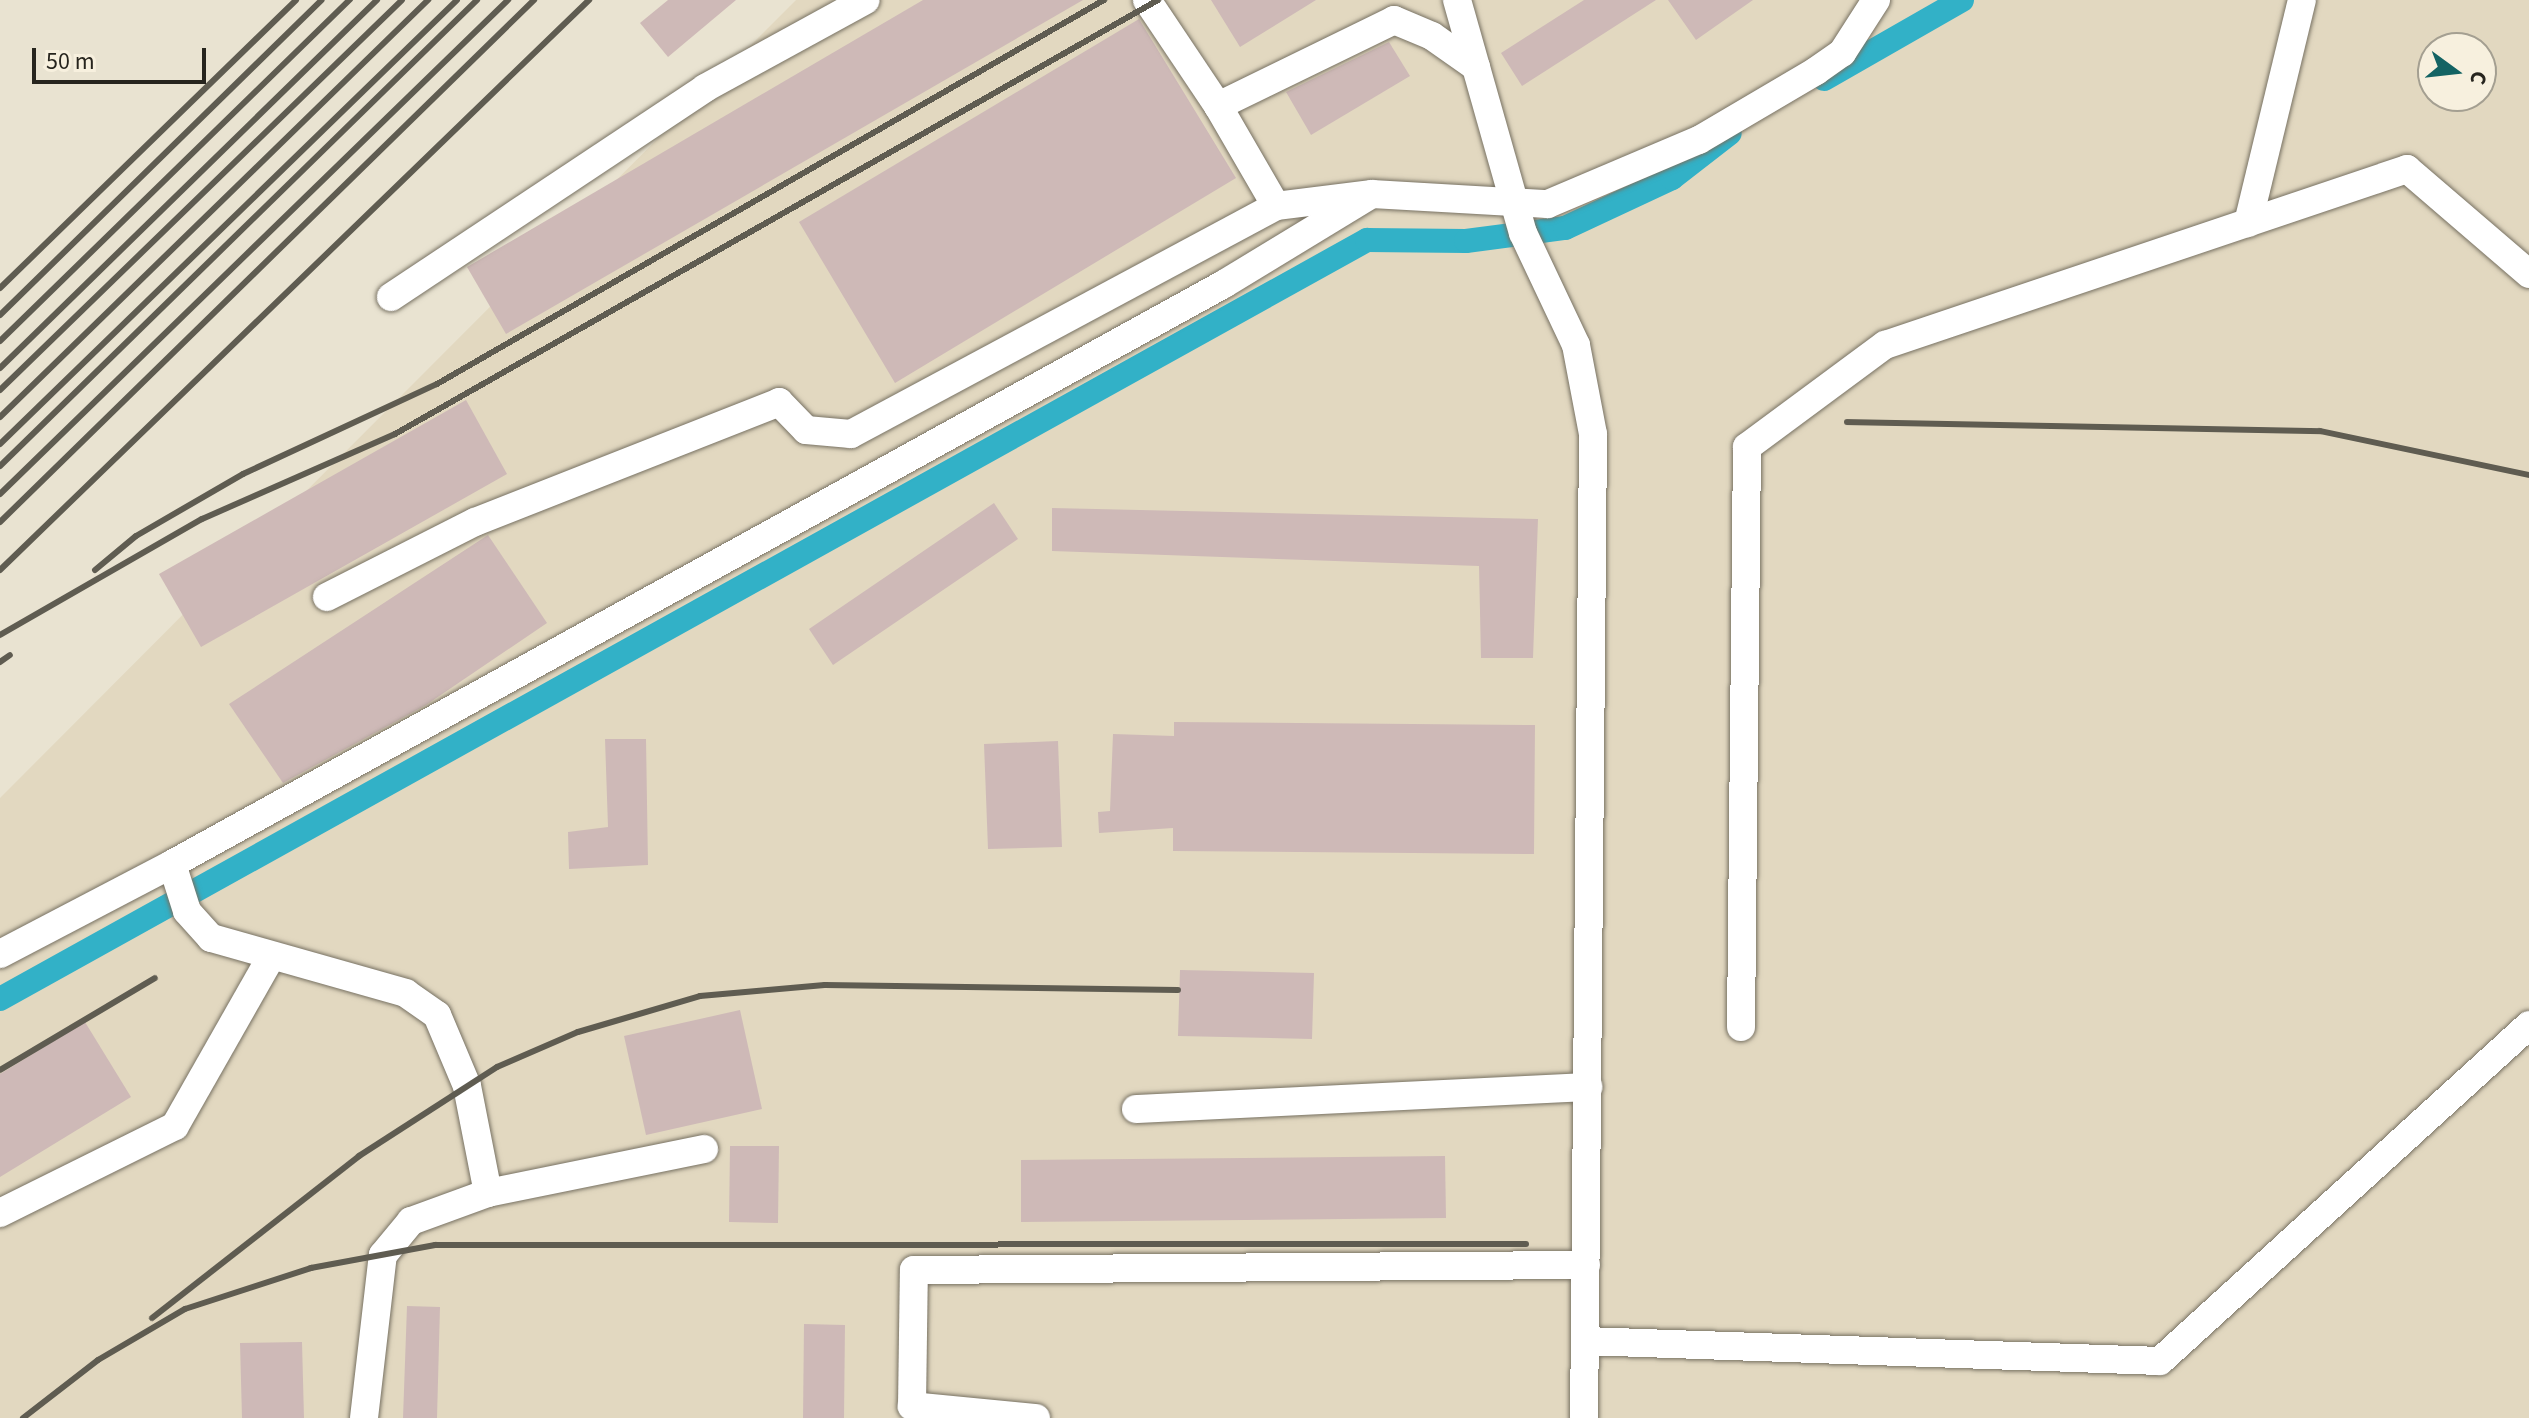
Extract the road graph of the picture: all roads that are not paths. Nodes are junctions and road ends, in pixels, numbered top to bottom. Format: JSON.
{"nodes":[{"id":1,"x":866,"y":0,"type":"edge"},
{"id":2,"x":1147,"y":0,"type":"edge"},
{"id":3,"x":1457,"y":0,"type":"edge"},
{"id":4,"x":1876,"y":0,"type":"edge"},
{"id":5,"x":2302,"y":0,"type":"edge"},
{"id":6,"x":1476,"y":67,"type":"junction"},
{"id":7,"x":1218,"y":106,"type":"junction"},
{"id":8,"x":1372,"y":194,"type":"junction"},
{"id":9,"x":1514,"y":205,"type":"junction"},
{"id":10,"x":1276,"y":206,"type":"junction"},
{"id":11,"x":2248,"y":223,"type":"junction"},
{"id":12,"x":2529,"y":274,"type":"edge"},
{"id":13,"x":391,"y":297,"type":"dead end"},
{"id":14,"x":327,"y":597,"type":"dead end"},
{"id":15,"x":172,"y":864,"type":"junction"},
{"id":16,"x":0,"y":954,"type":"edge"},
{"id":17,"x":270,"y":959,"type":"junction"},
{"id":18,"x":2529,"y":1025,"type":"edge"},
{"id":19,"x":1741,"y":1027,"type":"dead end"},
{"id":20,"x":1588,"y":1087,"type":"junction"},
{"id":21,"x":1136,"y":1109,"type":"dead end"},
{"id":22,"x":704,"y":1149,"type":"dead end"},
{"id":23,"x":488,"y":1193,"type":"junction"},
{"id":24,"x":0,"y":1213,"type":"edge"},
{"id":25,"x":1586,"y":1265,"type":"junction"},
{"id":26,"x":1585,"y":1341,"type":"junction"},
{"id":27,"x":364,"y":1418,"type":"edge"},
{"id":28,"x":1036,"y":1418,"type":"edge"},
{"id":29,"x":1584,"y":1418,"type":"edge"}],
"edges":[{"from":1,"to":13,"type":"street"},
{"from":2,"to":7,"type":"street"},
{"from":3,"to":6,"type":"street"},
{"from":4,"to":9,"type":"street"},
{"from":5,"to":11,"type":"street"},
{"from":6,"to":7,"type":"street"},
{"from":6,"to":9,"type":"street"},
{"from":7,"to":10,"type":"street"},
{"from":8,"to":9,"type":"street"},
{"from":8,"to":10,"type":"street"},
{"from":8,"to":15,"type":"street"},
{"from":9,"to":20,"type":"street"},
{"from":10,"to":14,"type":"street"},
{"from":11,"to":12,"type":"street"},
{"from":11,"to":19,"type":"street"},
{"from":15,"to":16,"type":"street"},
{"from":15,"to":17,"type":"street"},
{"from":17,"to":23,"type":"street"},
{"from":17,"to":24,"type":"street"},
{"from":18,"to":26,"type":"street"},
{"from":20,"to":21,"type":"street"},
{"from":20,"to":25,"type":"street"},
{"from":22,"to":23,"type":"street"},
{"from":23,"to":27,"type":"street"},
{"from":25,"to":26,"type":"street"},
{"from":25,"to":28,"type":"street"},
{"from":26,"to":29,"type":"street"}]}
